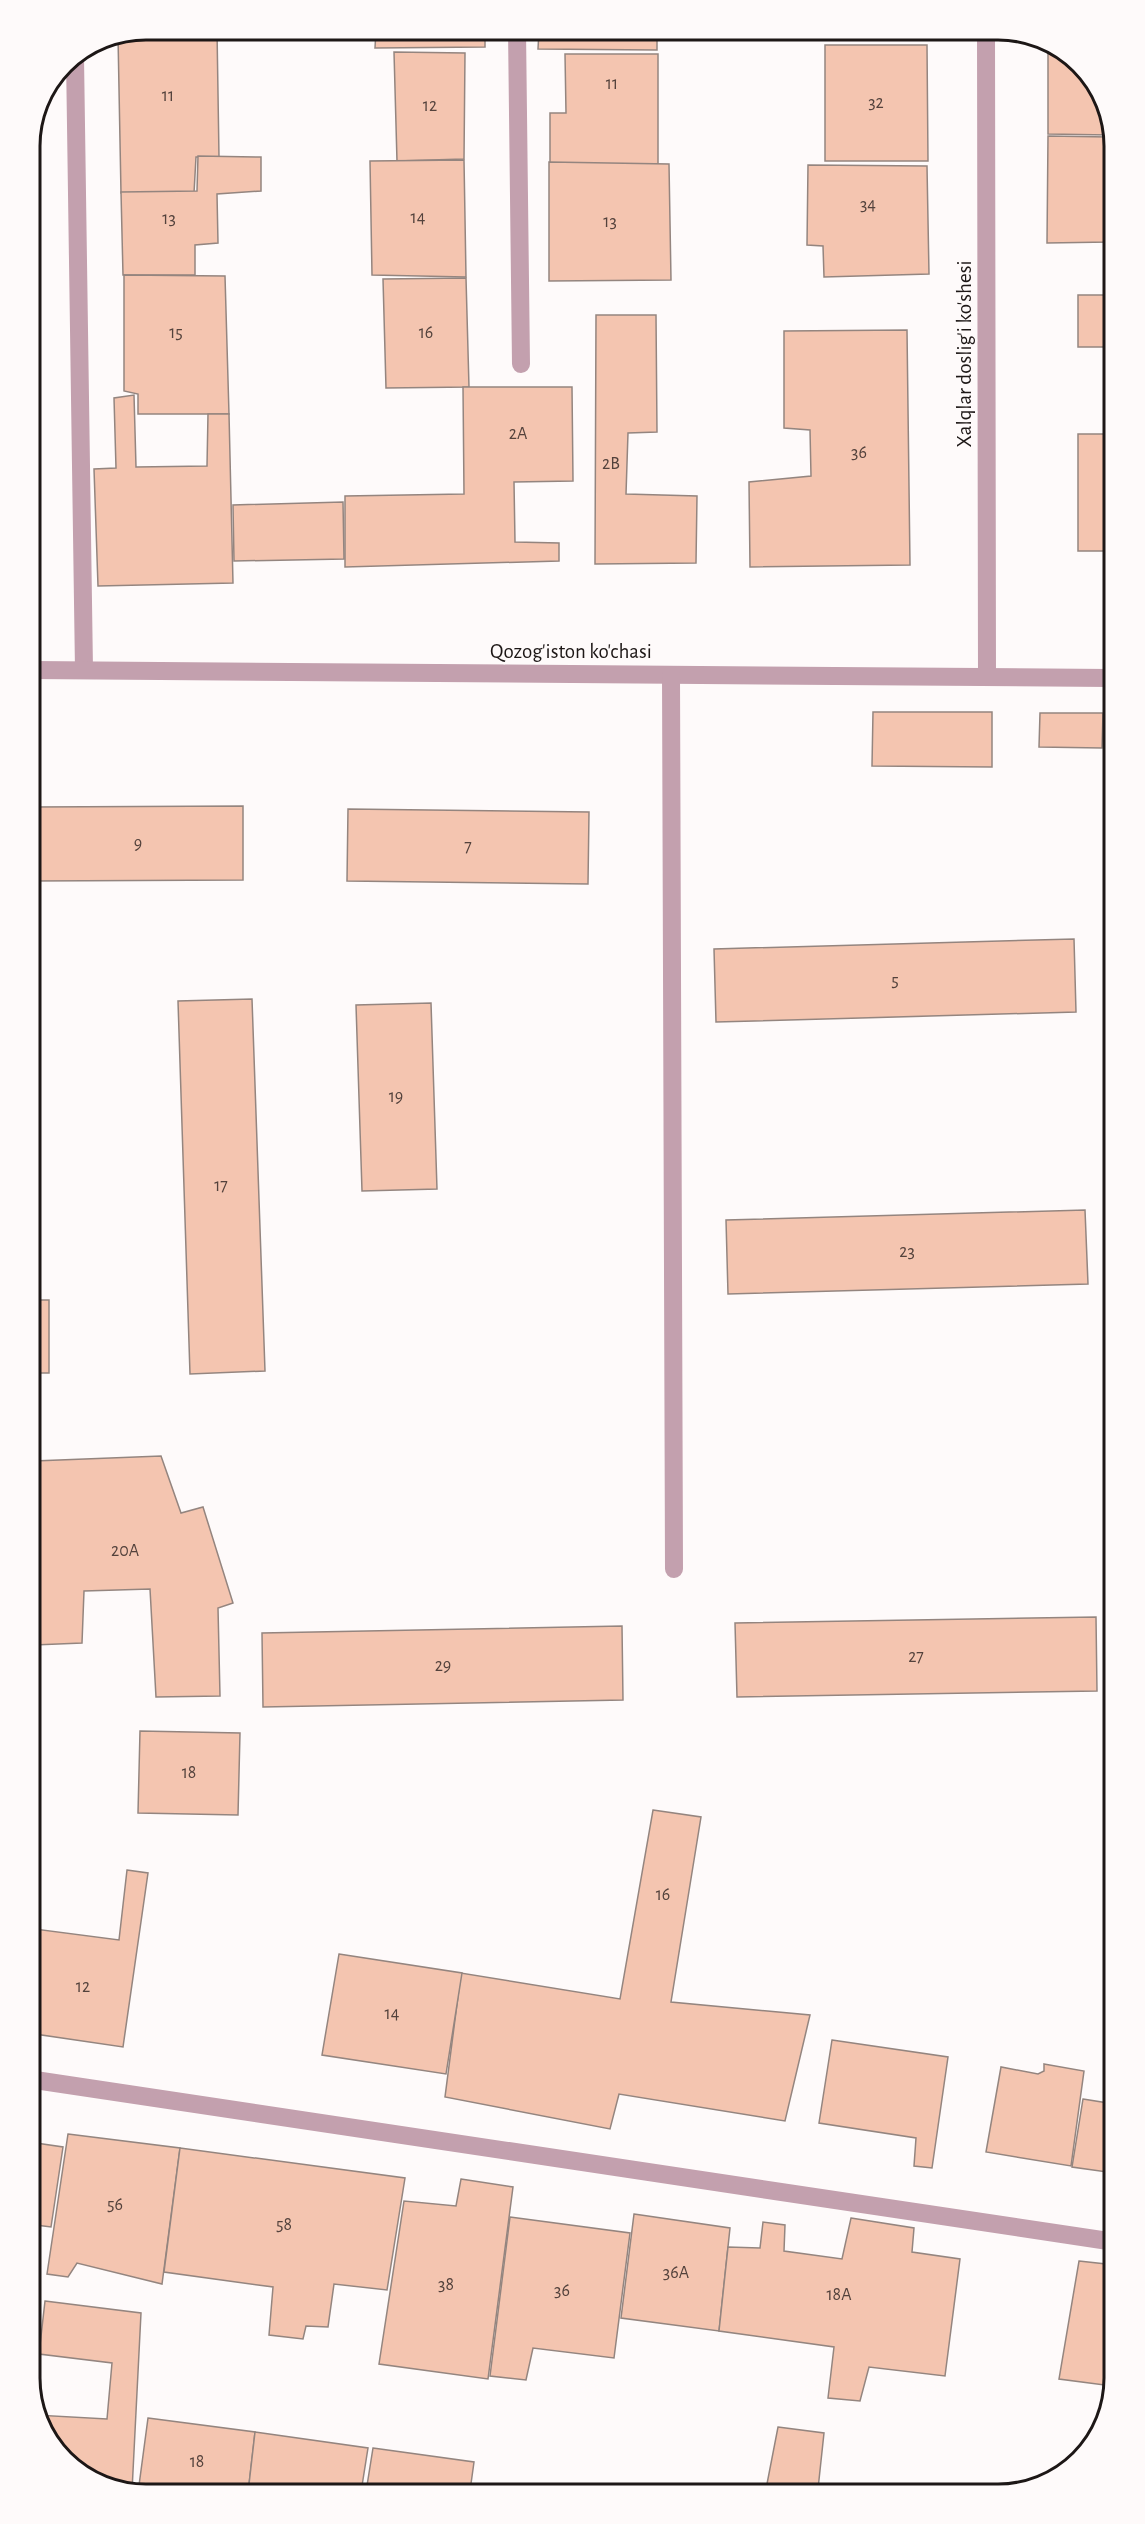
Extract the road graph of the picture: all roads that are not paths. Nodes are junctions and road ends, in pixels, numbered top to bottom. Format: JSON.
{"nodes":[{"id":1,"x":517,"y":41,"type":"edge"},
{"id":2,"x":986,"y":41,"type":"edge"},
{"id":3,"x":75,"y":69,"type":"edge"},
{"id":4,"x":521,"y":364,"type":"dead end"},
{"id":5,"x":41,"y":670,"type":"edge"},
{"id":6,"x":84,"y":670,"type":"junction"},
{"id":7,"x":671,"y":675,"type":"junction"},
{"id":8,"x":987,"y":677,"type":"junction"},
{"id":9,"x":1105,"y":678,"type":"edge"},
{"id":10,"x":674,"y":1569,"type":"dead end"},
{"id":11,"x":40,"y":2081,"type":"edge"},
{"id":12,"x":1105,"y":2240,"type":"edge"}],
"edges":[{"from":1,"to":4,"type":"street"},
{"from":2,"to":8,"type":"street","name":"Xalqlar doslig'i ko'shesi"},
{"from":3,"to":6,"type":"street"},
{"from":5,"to":6,"type":"street","name":"Qozog'iston ko'chasi"},
{"from":6,"to":7,"type":"street","name":"Qozog'iston ko'chasi"},
{"from":7,"to":8,"type":"street","name":"Qozog'iston ko'chasi"},
{"from":7,"to":10,"type":"street"},
{"from":8,"to":9,"type":"street","name":"Qozog'iston ko'chasi"},
{"from":11,"to":12,"type":"street"}]}
